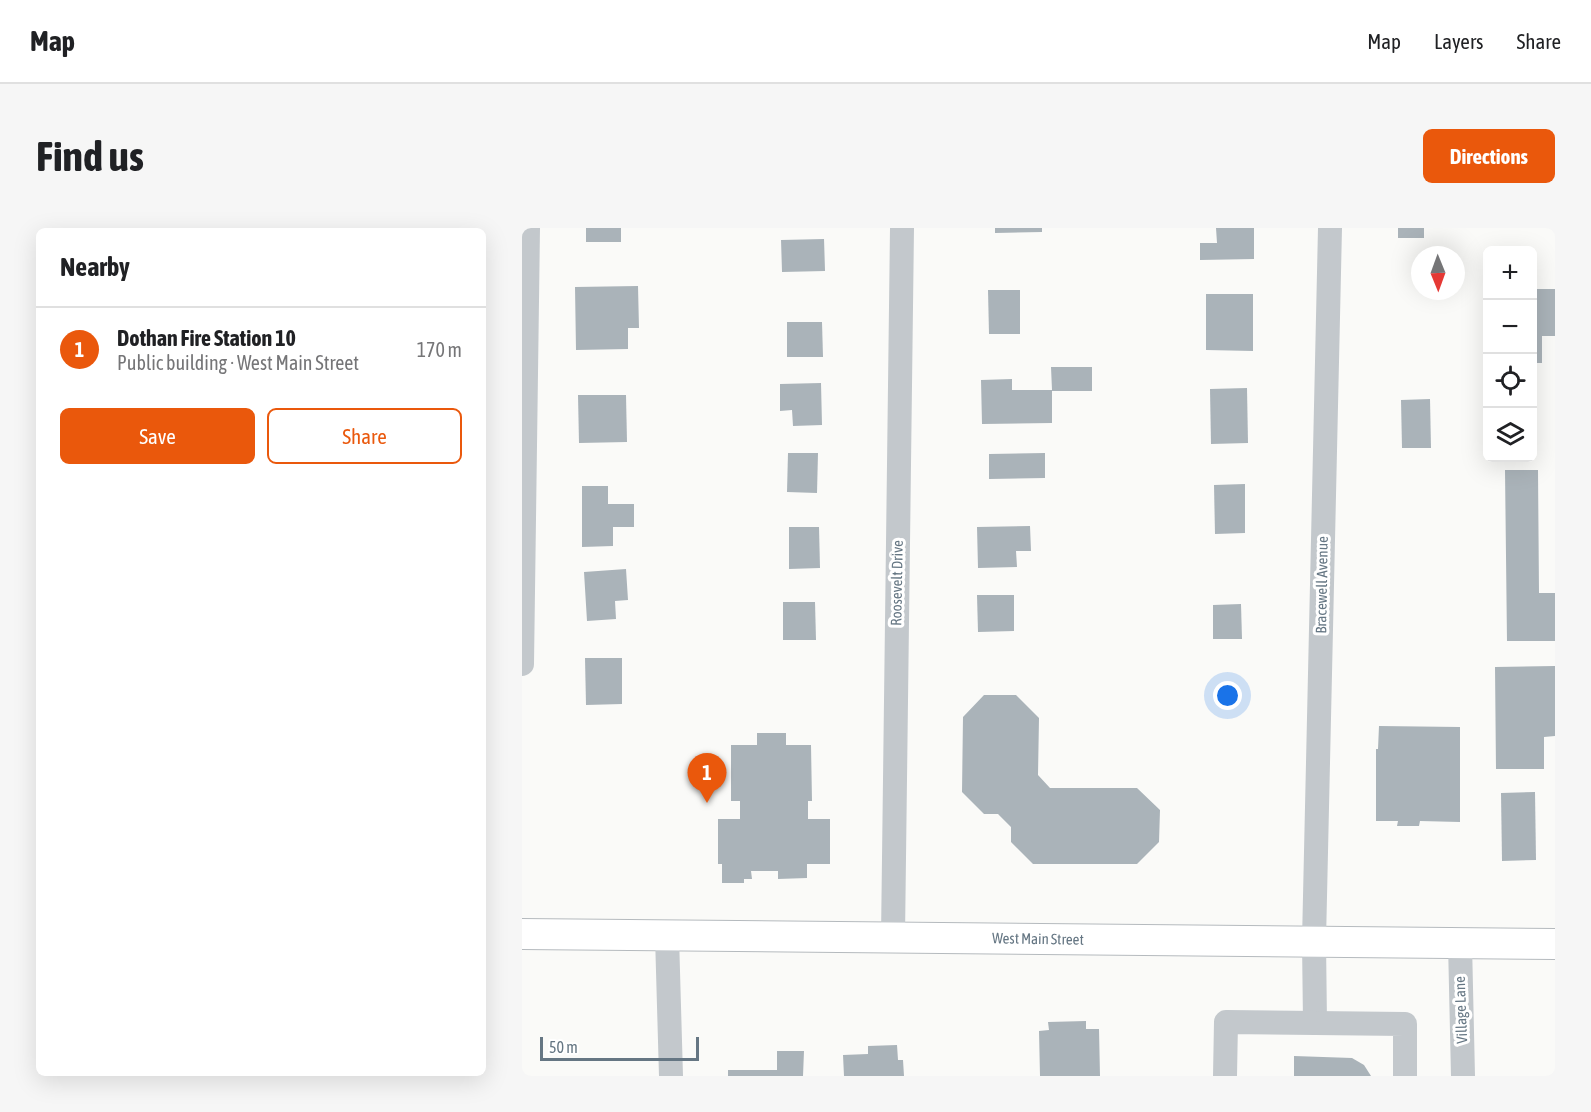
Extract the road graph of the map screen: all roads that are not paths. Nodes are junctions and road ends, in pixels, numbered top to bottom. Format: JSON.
{"nodes":[{"id":1,"x":528,"y":228,"type":"edge"},
{"id":2,"x":902,"y":228,"type":"edge"},
{"id":3,"x":1330,"y":228,"type":"edge"},
{"id":4,"x":522,"y":664,"type":"edge"},
{"id":5,"x":522,"y":934,"type":"edge"},
{"id":6,"x":667,"y":936,"type":"junction"},
{"id":7,"x":892,"y":938,"type":"junction"},
{"id":8,"x":1314,"y":941,"type":"junction"},
{"id":9,"x":1460,"y":943,"type":"junction"},
{"id":10,"x":1555,"y":944,"type":"edge"},
{"id":11,"x":1315,"y":1023,"type":"junction"},
{"id":12,"x":671,"y":1076,"type":"edge"},
{"id":13,"x":1225,"y":1076,"type":"edge"},
{"id":14,"x":1405,"y":1076,"type":"edge"},
{"id":15,"x":1463,"y":1076,"type":"edge"}],
"edges":[{"from":1,"to":4,"type":"street"},
{"from":2,"to":7,"type":"street","name":"Roosevelt Drive"},
{"from":3,"to":8,"type":"street","name":"Bracewell Avenue"},
{"from":5,"to":6,"type":"main road","name":"West Main Street"},
{"from":6,"to":7,"type":"main road","name":"West Main Street"},
{"from":6,"to":12,"type":"street"},
{"from":7,"to":8,"type":"main road","name":"West Main Street"},
{"from":8,"to":9,"type":"main road","name":"West Main Street"},
{"from":8,"to":11,"type":"street","name":"Bracewell Avenue"},
{"from":9,"to":10,"type":"main road","name":"West Main Street"},
{"from":9,"to":15,"type":"street","name":"Village Lane"},
{"from":11,"to":13,"type":"street"},
{"from":11,"to":14,"type":"street"}]}
